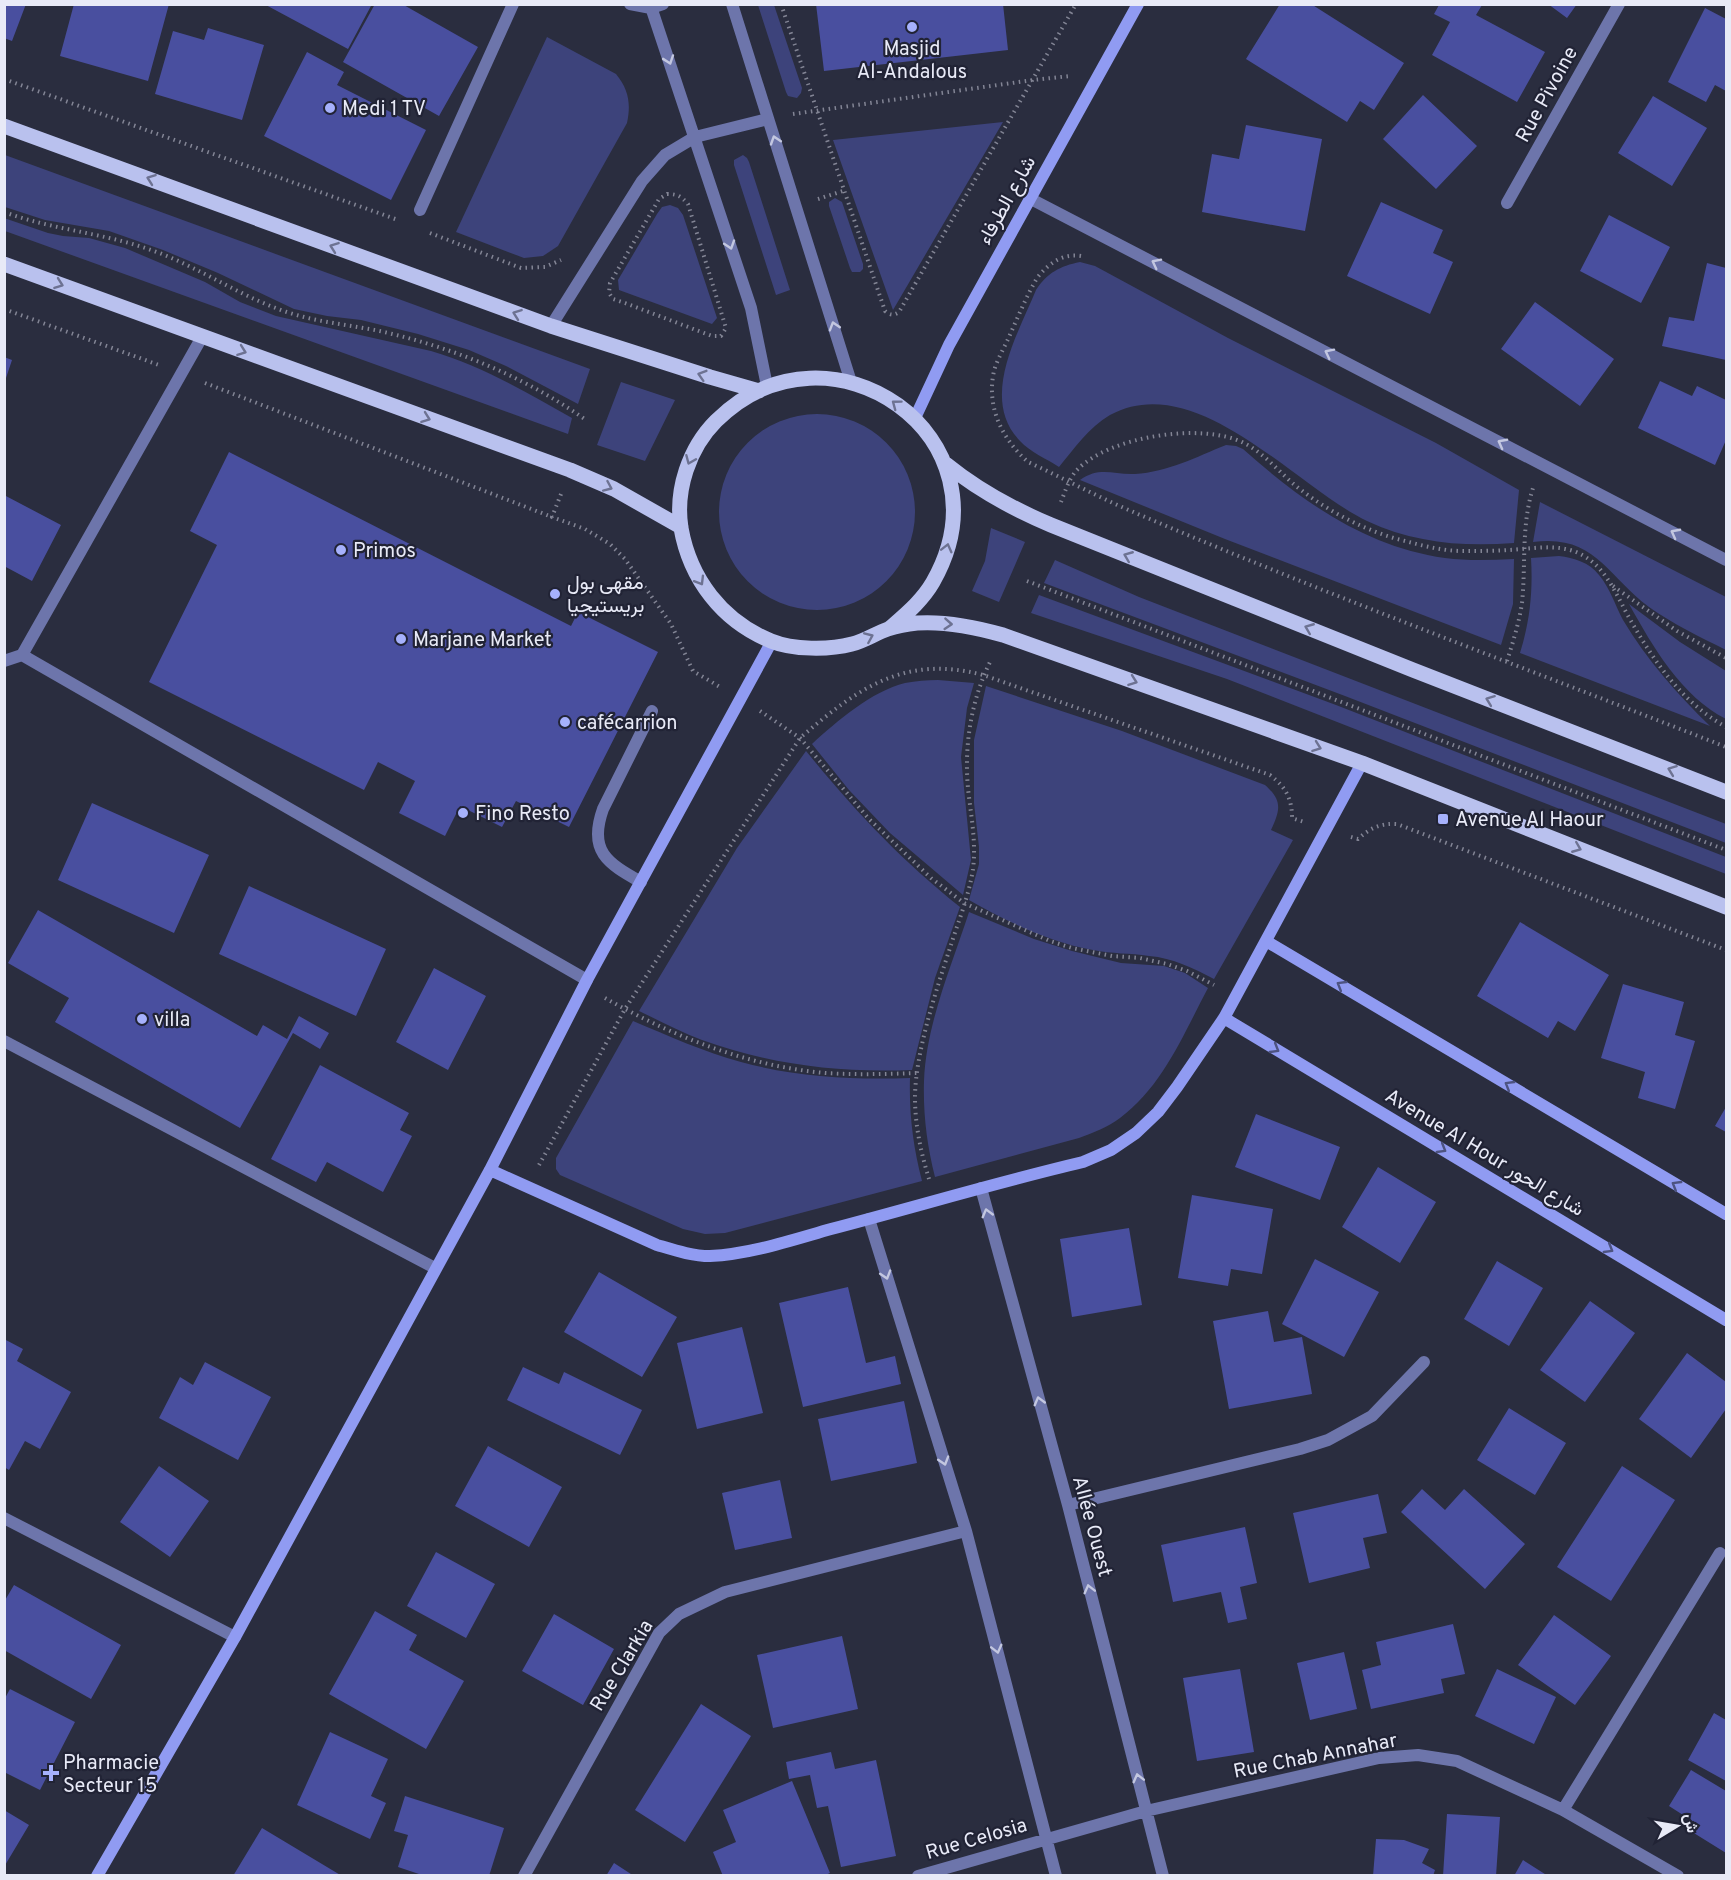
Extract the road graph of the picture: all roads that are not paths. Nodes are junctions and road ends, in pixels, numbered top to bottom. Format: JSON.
{"nodes":[{"id":1,"x":513,"y":4,"type":"edge"},
{"id":2,"x":630,"y":4,"type":"edge"},
{"id":3,"x":732,"y":4,"type":"edge"},
{"id":4,"x":1138,"y":4,"type":"edge"},
{"id":5,"x":1619,"y":4,"type":"edge"},
{"id":6,"x":655,"y":6,"type":"edge"},
{"id":7,"x":768,"y":119,"type":"junction"},
{"id":8,"x":4,"y":126,"type":"edge"},
{"id":9,"x":695,"y":137,"type":"junction"},
{"id":10,"x":1029,"y":198,"type":"junction"},
{"id":11,"x":1507,"y":203,"type":"dead end"},
{"id":12,"x":420,"y":210,"type":"dead end"},
{"id":13,"x":4,"y":264,"type":"edge"},
{"id":14,"x":551,"y":326,"type":"junction"},
{"id":15,"x":202,"y":337,"type":"junction"},
{"id":16,"x":851,"y":382,"type":"junction"},
{"id":17,"x":763,"y":388,"type":"junction"},
{"id":18,"x":915,"y":418,"type":"junction"},
{"id":19,"x":946,"y":464,"type":"junction"},
{"id":20,"x":681,"y":527,"type":"junction"},
{"id":21,"x":1726,"y":560,"type":"edge"},
{"id":22,"x":890,"y":628,"type":"junction"},
{"id":23,"x":772,"y":641,"type":"junction"},
{"id":24,"x":22,"y":655,"type":"junction"},
{"id":25,"x":4,"y":661,"type":"edge"},
{"id":26,"x":652,"y":711,"type":"dead end"},
{"id":27,"x":1362,"y":763,"type":"junction"},
{"id":28,"x":1726,"y":792,"type":"edge"},
{"id":29,"x":641,"y":882,"type":"junction"},
{"id":30,"x":1726,"y":907,"type":"edge"},
{"id":31,"x":1266,"y":941,"type":"junction"},
{"id":32,"x":586,"y":983,"type":"junction"},
{"id":33,"x":1224,"y":1018,"type":"junction"},
{"id":34,"x":4,"y":1041,"type":"edge"},
{"id":35,"x":490,"y":1170,"type":"junction"},
{"id":36,"x":981,"y":1188,"type":"junction"},
{"id":37,"x":1726,"y":1215,"type":"edge"},
{"id":38,"x":869,"y":1220,"type":"junction"},
{"id":39,"x":435,"y":1268,"type":"junction"},
{"id":40,"x":1726,"y":1320,"type":"edge"},
{"id":41,"x":1424,"y":1362,"type":"dead end"},
{"id":42,"x":1068,"y":1505,"type":"junction"},
{"id":43,"x":4,"y":1518,"type":"edge"},
{"id":44,"x":966,"y":1532,"type":"junction"},
{"id":45,"x":1720,"y":1553,"type":"dead end"},
{"id":46,"x":235,"y":1637,"type":"junction"},
{"id":47,"x":1563,"y":1810,"type":"junction"},
{"id":48,"x":1146,"y":1811,"type":"junction"},
{"id":49,"x":1045,"y":1839,"type":"junction"},
{"id":50,"x":97,"y":1875,"type":"edge"},
{"id":51,"x":524,"y":1875,"type":"edge"},
{"id":52,"x":918,"y":1875,"type":"edge"},
{"id":53,"x":1056,"y":1875,"type":"edge"},
{"id":54,"x":1163,"y":1875,"type":"edge"},
{"id":55,"x":1678,"y":1875,"type":"edge"}],
"edges":[{"from":1,"to":12,"type":"street"},
{"from":2,"to":6,"type":"street"},
{"from":3,"to":7,"type":"street"},
{"from":4,"to":10,"type":"street","name":"شارع الطرفاء"},
{"from":5,"to":11,"type":"street","name":"Rue Pivoine"},
{"from":6,"to":9,"type":"street","one_way":true},
{"from":7,"to":9,"type":"street"},
{"from":16,"to":7,"type":"street","one_way":true},
{"from":14,"to":8,"type":"main road","one_way":true},
{"from":9,"to":14,"type":"street"},
{"from":9,"to":17,"type":"street","one_way":true},
{"from":10,"to":18,"type":"street","name":"شارع الطرفاء"},
{"from":21,"to":10,"type":"street","one_way":true},
{"from":13,"to":15,"type":"main road","one_way":true},
{"from":17,"to":14,"type":"main road","one_way":true},
{"from":15,"to":20,"type":"main road","one_way":true},
{"from":15,"to":24,"type":"street"},
{"from":16,"to":17,"type":"main road"},
{"from":18,"to":16,"type":"main road","one_way":true},
{"from":17,"to":20,"type":"main road","one_way":true},
{"from":18,"to":19,"type":"main road"},
{"from":22,"to":19,"type":"main road","one_way":true},
{"from":28,"to":19,"type":"main road","one_way":true},
{"from":20,"to":23,"type":"main road","one_way":true},
{"from":23,"to":22,"type":"main road","one_way":true},
{"from":22,"to":27,"type":"main road","one_way":true},
{"from":23,"to":29,"type":"street"},
{"from":24,"to":25,"type":"street"},
{"from":24,"to":32,"type":"street"},
{"from":26,"to":29,"type":"street"},
{"from":27,"to":30,"type":"main road","one_way":true},
{"from":27,"to":31,"type":"street"},
{"from":29,"to":32,"type":"street"},
{"from":31,"to":33,"type":"street"},
{"from":37,"to":31,"type":"street","one_way":true},
{"from":32,"to":35,"type":"street"},
{"from":33,"to":36,"type":"street"},
{"from":33,"to":40,"type":"street","name":"Avenue Al Hour شارع الحور","one_way":true},
{"from":34,"to":39,"type":"street"},
{"from":35,"to":38,"type":"street"},
{"from":35,"to":39,"type":"street"},
{"from":36,"to":38,"type":"street"},
{"from":42,"to":36,"type":"street","name":"Allée Ouest","one_way":true},
{"from":38,"to":44,"type":"street","one_way":true},
{"from":39,"to":46,"type":"street"},
{"from":41,"to":42,"type":"street"},
{"from":48,"to":42,"type":"street","name":"Allée Ouest","one_way":true},
{"from":43,"to":46,"type":"street"},
{"from":44,"to":49,"type":"street","one_way":true},
{"from":44,"to":51,"type":"street","name":"Rue Clarkia"},
{"from":45,"to":47,"type":"street"},
{"from":46,"to":50,"type":"street"},
{"from":47,"to":48,"type":"street","name":"Rue Chab Annahar"},
{"from":47,"to":55,"type":"street","name":"Rue Chab Annahar"},
{"from":48,"to":49,"type":"street","name":"Rue Chab Annahar"},
{"from":48,"to":54,"type":"street","name":"Allée Ouest"},
{"from":49,"to":52,"type":"street","name":"Rue Celosia"},
{"from":49,"to":53,"type":"street"}]}
